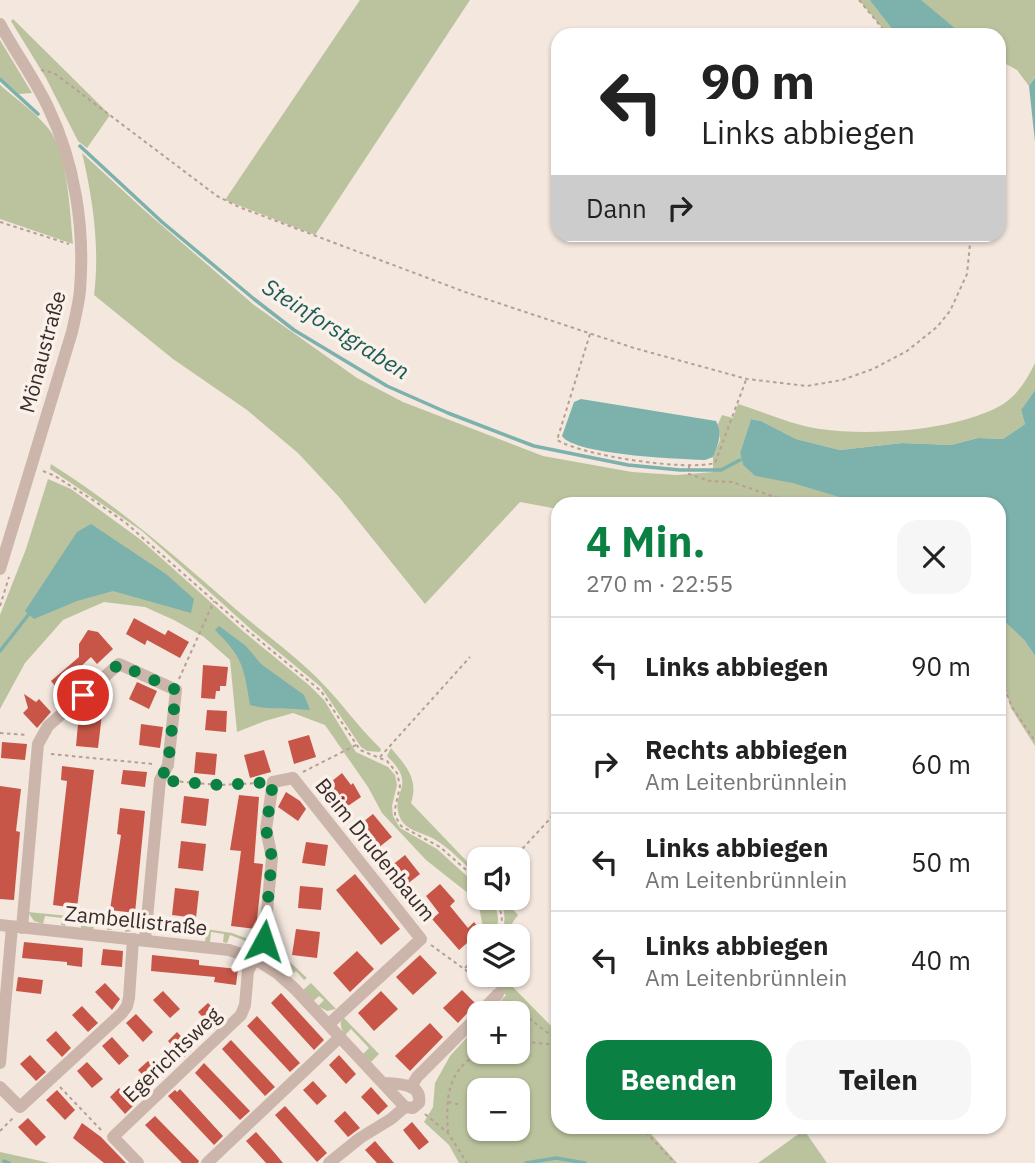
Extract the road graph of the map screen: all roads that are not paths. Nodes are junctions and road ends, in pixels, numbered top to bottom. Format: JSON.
{"nodes":[{"id":1,"x":0,"y":24,"type":"edge"},
{"id":2,"x":0,"y":569,"type":"edge"},
{"id":3,"x":11,"y":927,"type":"edge"},
{"id":4,"x":139,"y":940,"type":"junction"},
{"id":5,"x":255,"y":959,"type":"junction"},
{"id":6,"x":498,"y":994,"type":"road end"},
{"id":7,"x":492,"y":1001,"type":"edge"},
{"id":8,"x":329,"y":1024,"type":"junction"},
{"id":9,"x":467,"y":1027,"type":"edge"},
{"id":10,"x":340,"y":1037,"type":"junction"},
{"id":11,"x":0,"y":1063,"type":"edge"},
{"id":12,"x":384,"y":1083,"type":"junction"},
{"id":13,"x":0,"y":1087,"type":"edge"},
{"id":14,"x":411,"y":1087,"type":"junction"},
{"id":15,"x":411,"y":1106,"type":"junction"},
{"id":16,"x":138,"y":1163,"type":"edge"},
{"id":17,"x":207,"y":1163,"type":"edge"},
{"id":18,"x":330,"y":1163,"type":"edge"}],
"edges":[{"from":1,"to":2,"type":"street","name":"Mönaustraße"},
{"from":3,"to":4,"type":"street","name":"Zambellistraße"},
{"from":3,"to":4,"type":"street"},
{"from":3,"to":11,"type":"street"},
{"from":4,"to":5,"type":"street","name":"Zambellistraße"},
{"from":4,"to":13,"type":"street"},
{"from":5,"to":8,"type":"street","name":"Zambellistraße"},
{"from":5,"to":8,"type":"street","name":"Beim Drudenbaum"},
{"from":5,"to":16,"type":"street","name":"Egerichtsweg"},
{"from":6,"to":7,"type":"street"},
{"from":8,"to":10,"type":"street","name":"Zambellistraße"},
{"from":9,"to":14,"type":"street"},
{"from":10,"to":12,"type":"street","name":"Zambellistraße"},
{"from":10,"to":17,"type":"street"},
{"from":12,"to":14,"type":"street"},
{"from":12,"to":15,"type":"street","name":"Zambellistraße"},
{"from":14,"to":15,"type":"street"},
{"from":15,"to":18,"type":"street"}]}
